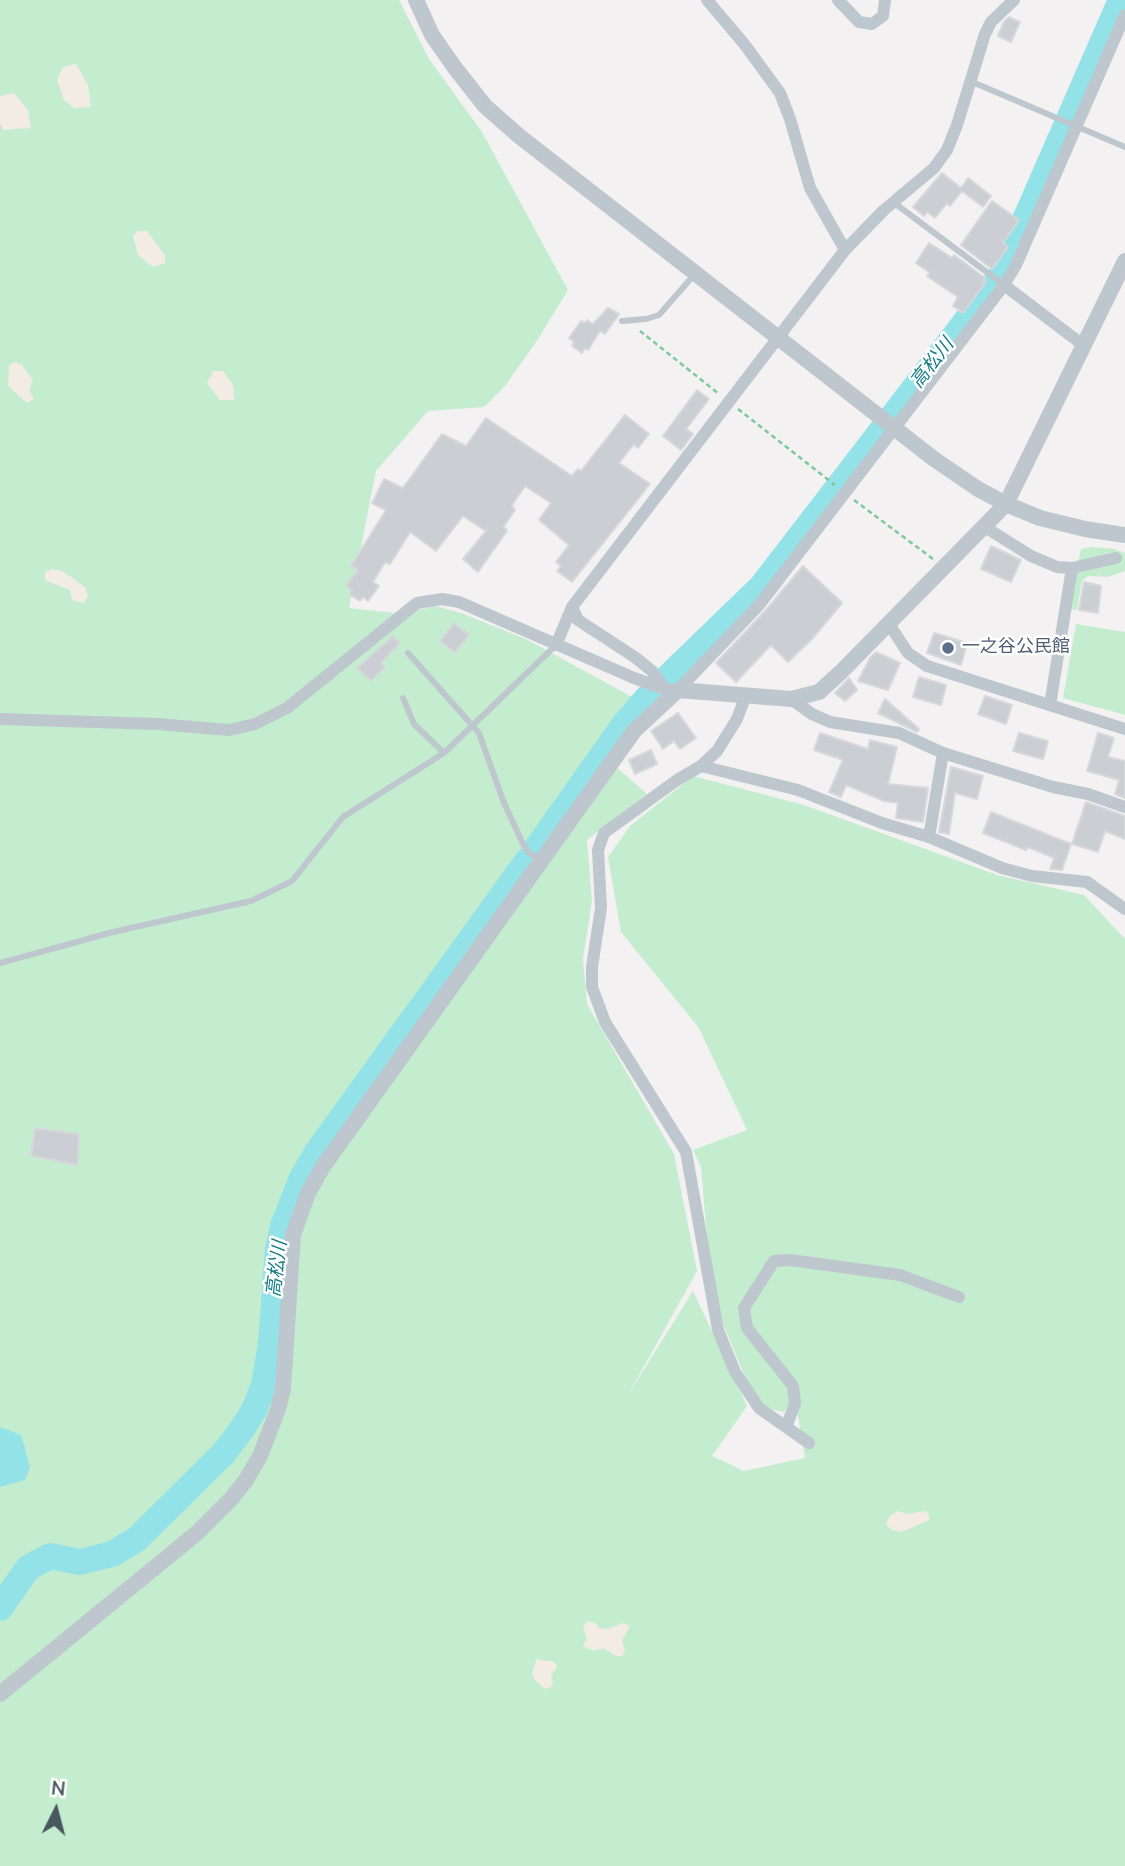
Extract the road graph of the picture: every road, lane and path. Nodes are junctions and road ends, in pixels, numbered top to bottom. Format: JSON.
{"nodes":[{"id":1,"x":416,"y":0,"type":"edge"},
{"id":2,"x":706,"y":0,"type":"edge"},
{"id":3,"x":838,"y":0,"type":"edge"},
{"id":4,"x":885,"y":0,"type":"edge"},
{"id":5,"x":1014,"y":0,"type":"edge"},
{"id":6,"x":1125,"y":15,"type":"edge"},
{"id":7,"x":970,"y":81,"type":"junction"},
{"id":8,"x":1076,"y":126,"type":"junction"},
{"id":9,"x":1125,"y":147,"type":"edge"},
{"id":10,"x":893,"y":202,"type":"junction"},
{"id":11,"x":845,"y":250,"type":"junction"},
{"id":12,"x":1125,"y":261,"type":"edge"},
{"id":13,"x":695,"y":273,"type":"junction"},
{"id":14,"x":1004,"y":285,"type":"junction"},
{"id":15,"x":622,"y":321,"type":"dead end"},
{"id":16,"x":777,"y":337,"type":"junction"},
{"id":17,"x":1083,"y":345,"type":"junction"},
{"id":18,"x":889,"y":424,"type":"junction"},
{"id":19,"x":845,"y":493,"type":"junction"},
{"id":20,"x":1006,"y":504,"type":"junction"},
{"id":21,"x":985,"y":527,"type":"junction"},
{"id":22,"x":1125,"y":535,"type":"edge"},
{"id":23,"x":1116,"y":558,"type":"dead end"},
{"id":24,"x":944,"y":568,"type":"junction"},
{"id":25,"x":1072,"y":568,"type":"junction"},
{"id":26,"x":572,"y":607,"type":"junction"},
{"id":27,"x":889,"y":624,"type":"junction"},
{"id":28,"x":556,"y":645,"type":"junction"},
{"id":29,"x":408,"y":653,"type":"dead end"},
{"id":30,"x":671,"y":689,"type":"junction"},
{"id":31,"x":746,"y":695,"type":"junction"},
{"id":32,"x":403,"y":698,"type":"dead end"},
{"id":33,"x":791,"y":699,"type":"junction"},
{"id":34,"x":1050,"y":705,"type":"junction"},
{"id":35,"x":0,"y":719,"type":"edge"},
{"id":36,"x":472,"y":727,"type":"junction"},
{"id":37,"x":1125,"y":729,"type":"edge"},
{"id":38,"x":444,"y":753,"type":"junction"},
{"id":39,"x":943,"y":753,"type":"junction"},
{"id":40,"x":701,"y":766,"type":"junction"},
{"id":41,"x":1125,"y":807,"type":"edge"},
{"id":42,"x":929,"y":837,"type":"junction"},
{"id":43,"x":541,"y":861,"type":"junction"},
{"id":44,"x":1125,"y":909,"type":"edge"},
{"id":45,"x":0,"y":963,"type":"edge"},
{"id":46,"x":959,"y":1297,"type":"dead end"},
{"id":47,"x":786,"y":1427,"type":"junction"},
{"id":48,"x":809,"y":1443,"type":"dead end"},
{"id":49,"x":0,"y":1694,"type":"edge"}],
"edges":[{"from":1,"to":13,"type":"street"},
{"from":2,"to":11,"type":"street"},
{"from":3,"to":4,"type":"street"},
{"from":5,"to":7,"type":"street"},
{"from":6,"to":8,"type":"street"},
{"from":7,"to":8,"type":"lane"},
{"from":7,"to":10,"type":"street"},
{"from":8,"to":9,"type":"lane"},
{"from":8,"to":14,"type":"street"},
{"from":10,"to":11,"type":"street"},
{"from":10,"to":14,"type":"lane"},
{"from":11,"to":16,"type":"street"},
{"from":12,"to":17,"type":"street"},
{"from":13,"to":15,"type":"lane"},
{"from":13,"to":16,"type":"street"},
{"from":14,"to":17,"type":"street"},
{"from":14,"to":18,"type":"street"},
{"from":16,"to":18,"type":"street"},
{"from":16,"to":26,"type":"street"},
{"from":17,"to":20,"type":"street"},
{"from":18,"to":19,"type":"street"},
{"from":18,"to":20,"type":"street"},
{"from":19,"to":24,"type":"path"},
{"from":19,"to":30,"type":"street"},
{"from":20,"to":21,"type":"street"},
{"from":20,"to":22,"type":"street"},
{"from":21,"to":24,"type":"street"},
{"from":21,"to":25,"type":"street"},
{"from":23,"to":25,"type":"street"},
{"from":24,"to":27,"type":"street"},
{"from":25,"to":34,"type":"street"},
{"from":26,"to":28,"type":"street"},
{"from":26,"to":30,"type":"street"},
{"from":27,"to":33,"type":"street"},
{"from":27,"to":34,"type":"street"},
{"from":28,"to":30,"type":"street"},
{"from":28,"to":35,"type":"street"},
{"from":28,"to":36,"type":"lane"},
{"from":29,"to":36,"type":"lane"},
{"from":30,"to":31,"type":"street"},
{"from":30,"to":43,"type":"street"},
{"from":31,"to":33,"type":"street"},
{"from":31,"to":40,"type":"street"},
{"from":32,"to":38,"type":"lane"},
{"from":33,"to":39,"type":"street"},
{"from":34,"to":37,"type":"street"},
{"from":36,"to":38,"type":"lane"},
{"from":36,"to":43,"type":"lane"},
{"from":38,"to":45,"type":"lane"},
{"from":39,"to":41,"type":"street"},
{"from":39,"to":42,"type":"street"},
{"from":40,"to":42,"type":"street"},
{"from":40,"to":47,"type":"street"},
{"from":42,"to":44,"type":"street"},
{"from":43,"to":49,"type":"street"},
{"from":46,"to":47,"type":"street"},
{"from":47,"to":48,"type":"street"}]}
